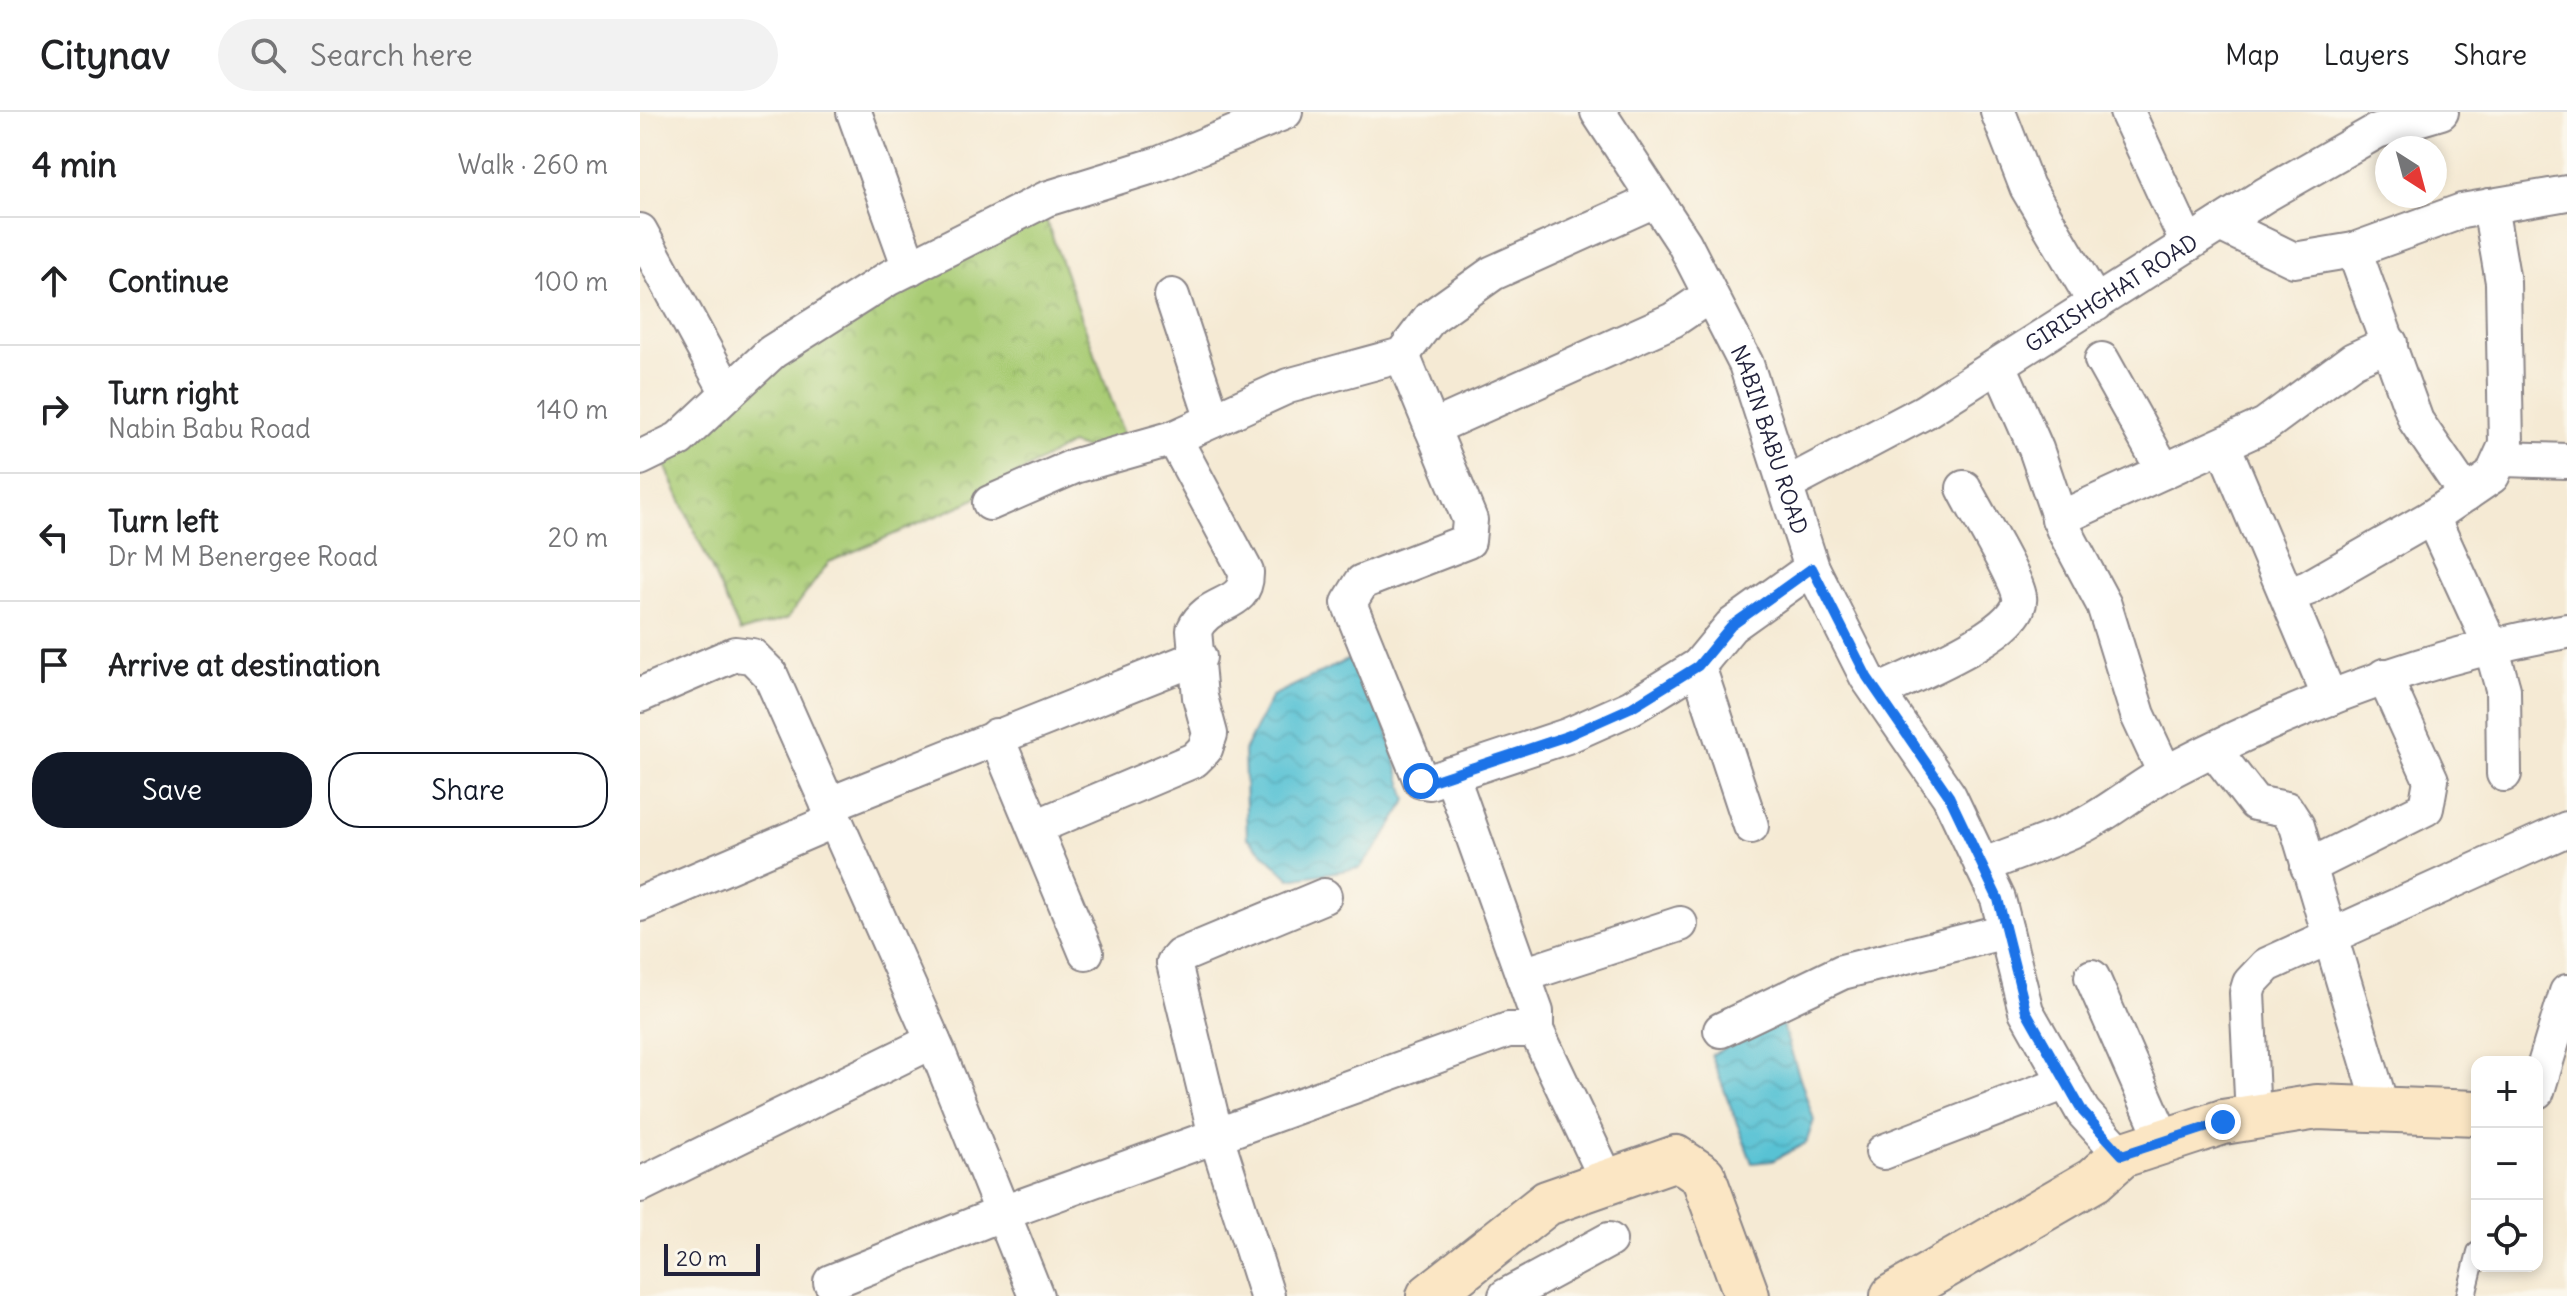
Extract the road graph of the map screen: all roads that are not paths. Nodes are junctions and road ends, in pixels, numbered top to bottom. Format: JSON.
{"nodes":[{"id":1,"x":854,"y":112,"type":"edge"},
{"id":2,"x":1285,"y":112,"type":"edge"},
{"id":3,"x":1598,"y":112,"type":"edge"},
{"id":4,"x":1998,"y":112,"type":"edge"},
{"id":5,"x":2127,"y":112,"type":"edge"},
{"id":6,"x":2441,"y":112,"type":"edge"},
{"id":7,"x":1232,"y":122,"type":"edge"},
{"id":8,"x":2372,"y":122,"type":"edge"},
{"id":9,"x":2567,"y":193,"type":"edge"},
{"id":10,"x":1655,"y":200,"type":"junction"},
{"id":11,"x":2490,"y":206,"type":"junction"},
{"id":12,"x":2220,"y":224,"type":"junction"},
{"id":13,"x":640,"y":231,"type":"edge"},
{"id":14,"x":2188,"y":244,"type":"junction"},
{"id":15,"x":2354,"y":250,"type":"junction"},
{"id":16,"x":910,"y":268,"type":"junction"},
{"id":17,"x":1710,"y":295,"type":"junction"},
{"id":18,"x":1172,"y":296,"type":"dead end"},
{"id":19,"x":2096,"y":304,"type":"junction"},
{"id":20,"x":2390,"y":343,"type":"junction"},
{"id":21,"x":1402,"y":355,"type":"junction"},
{"id":22,"x":2102,"y":360,"type":"dead end"},
{"id":23,"x":1999,"y":365,"type":"junction"},
{"id":24,"x":728,"y":393,"type":"junction"},
{"id":25,"x":1213,"y":420,"type":"junction"},
{"id":26,"x":1432,"y":428,"type":"junction"},
{"id":27,"x":1174,"y":438,"type":"junction"},
{"id":28,"x":2223,"y":445,"type":"junction"},
{"id":29,"x":640,"y":458,"type":"edge"},
{"id":30,"x":2503,"y":459,"type":"junction"},
{"id":31,"x":2567,"y":461,"type":"edge"},
{"id":32,"x":2164,"y":471,"type":"junction"},
{"id":33,"x":1786,"y":485,"type":"junction"},
{"id":34,"x":1964,"y":488,"type":"dead end"},
{"id":35,"x":2466,"y":494,"type":"junction"},
{"id":36,"x":990,"y":503,"type":"dead end"},
{"id":37,"x":2432,"y":517,"type":"junction"},
{"id":38,"x":2059,"y":519,"type":"junction"},
{"id":39,"x":1812,"y":568,"type":"junction"},
{"id":40,"x":2289,"y":595,"type":"junction"},
{"id":41,"x":2567,"y":631,"type":"edge"},
{"id":42,"x":2491,"y":646,"type":"junction"},
{"id":43,"x":1199,"y":657,"type":"junction"},
{"id":44,"x":1698,"y":666,"type":"junction"},
{"id":45,"x":2384,"y":676,"type":"junction"},
{"id":46,"x":1878,"y":692,"type":"junction"},
{"id":47,"x":640,"y":695,"type":"edge"},
{"id":48,"x":2330,"y":698,"type":"junction"},
{"id":49,"x":996,"y":736,"type":"junction"},
{"id":50,"x":2214,"y":750,"type":"junction"},
{"id":51,"x":2165,"y":773,"type":"junction"},
{"id":52,"x":1451,"y":774,"type":"junction"},
{"id":53,"x":2504,"y":774,"type":"dead end"},
{"id":54,"x":832,"y":812,"type":"junction"},
{"id":55,"x":1751,"y":826,"type":"dead end"},
{"id":56,"x":1036,"y":827,"type":"junction"},
{"id":57,"x":2567,"y":829,"type":"edge"},
{"id":58,"x":1982,"y":866,"type":"junction"},
{"id":59,"x":2308,"y":867,"type":"junction"},
{"id":60,"x":1324,"y":896,"type":"dead end"},
{"id":61,"x":640,"y":904,"type":"edge"},
{"id":62,"x":1680,"y":924,"type":"dead end"},
{"id":63,"x":2006,"y":931,"type":"junction"},
{"id":64,"x":2329,"y":937,"type":"junction"},
{"id":65,"x":1086,"y":952,"type":"dead end"},
{"id":66,"x":1523,"y":975,"type":"junction"},
{"id":67,"x":2092,"y":977,"type":"dead end"},
{"id":68,"x":2567,"y":992,"type":"edge"},
{"id":69,"x":1536,"y":1030,"type":"junction"},
{"id":70,"x":1721,"y":1030,"type":"dead end"},
{"id":71,"x":933,"y":1041,"type":"junction"},
{"id":72,"x":2543,"y":1071,"type":"edge"},
{"id":73,"x":2066,"y":1082,"type":"junction"},
{"id":74,"x":2382,"y":1109,"type":"junction"},
{"id":75,"x":2471,"y":1113,"type":"edge"},
{"id":76,"x":2253,"y":1117,"type":"junction"},
{"id":77,"x":1216,"y":1136,"type":"junction"},
{"id":78,"x":2164,"y":1141,"type":"junction"},
{"id":79,"x":1883,"y":1152,"type":"dead end"},
{"id":80,"x":2122,"y":1155,"type":"junction"},
{"id":81,"x":1608,"y":1182,"type":"junction"},
{"id":82,"x":640,"y":1185,"type":"edge"},
{"id":83,"x":1003,"y":1213,"type":"junction"},
{"id":84,"x":1609,"y":1240,"type":"dead end"},
{"id":85,"x":2472,"y":1272,"type":"edge"},
{"id":86,"x":831,"y":1282,"type":"dead end"},
{"id":87,"x":1036,"y":1296,"type":"edge"},
{"id":88,"x":1267,"y":1296,"type":"edge"},
{"id":89,"x":1431,"y":1296,"type":"edge"},
{"id":90,"x":1506,"y":1296,"type":"edge"},
{"id":91,"x":1747,"y":1296,"type":"edge"},
{"id":92,"x":1893,"y":1296,"type":"edge"},
{"id":93,"x":2466,"y":1296,"type":"edge"}],
"edges":[{"from":1,"to":16,"type":"street"},
{"from":2,"to":7,"type":"street"},
{"from":3,"to":10,"type":"street","name":"NABIN BABU ROAD"},
{"from":4,"to":19,"type":"street"},
{"from":5,"to":14,"type":"street"},
{"from":6,"to":8,"type":"street","name":"GIRISHGHAT ROAD"},
{"from":7,"to":16,"type":"street"},
{"from":8,"to":12,"type":"street","name":"GIRISHGHAT ROAD"},
{"from":9,"to":11,"type":"street"},
{"from":10,"to":17,"type":"street","name":"NABIN BABU ROAD"},
{"from":10,"to":21,"type":"street"},
{"from":11,"to":15,"type":"street"},
{"from":11,"to":30,"type":"street"},
{"from":12,"to":14,"type":"street","name":"GIRISHGHAT ROAD"},
{"from":12,"to":15,"type":"street"},
{"from":13,"to":24,"type":"street"},
{"from":14,"to":19,"type":"street","name":"GIRISHGHAT ROAD"},
{"from":15,"to":20,"type":"street"},
{"from":16,"to":24,"type":"street"},
{"from":17,"to":26,"type":"street"},
{"from":17,"to":33,"type":"street","name":"NABIN BABU ROAD"},
{"from":18,"to":25,"type":"street"},
{"from":19,"to":23,"type":"street","name":"GIRISHGHAT ROAD"},
{"from":20,"to":28,"type":"street"},
{"from":20,"to":35,"type":"street"},
{"from":21,"to":25,"type":"street"},
{"from":21,"to":26,"type":"street"},
{"from":22,"to":32,"type":"street"},
{"from":23,"to":33,"type":"street","name":"GIRISHGHAT ROAD"},
{"from":23,"to":38,"type":"street"},
{"from":24,"to":29,"type":"street"},
{"from":25,"to":27,"type":"street"},
{"from":26,"to":52,"type":"street"},
{"from":27,"to":36,"type":"street"},
{"from":27,"to":43,"type":"street"},
{"from":28,"to":32,"type":"street"},
{"from":28,"to":40,"type":"street"},
{"from":30,"to":31,"type":"street"},
{"from":30,"to":35,"type":"street"},
{"from":32,"to":38,"type":"street"},
{"from":33,"to":39,"type":"street","name":"NABIN BABU ROAD"},
{"from":34,"to":46,"type":"street"},
{"from":35,"to":37,"type":"street"},
{"from":37,"to":40,"type":"street"},
{"from":37,"to":42,"type":"street"},
{"from":38,"to":51,"type":"street"},
{"from":39,"to":44,"type":"street"},
{"from":39,"to":46,"type":"street","name":"NABIN BABU ROAD"},
{"from":40,"to":48,"type":"street"},
{"from":41,"to":42,"type":"street"},
{"from":42,"to":45,"type":"street"},
{"from":42,"to":53,"type":"street"},
{"from":43,"to":49,"type":"street"},
{"from":43,"to":56,"type":"street"},
{"from":44,"to":52,"type":"street"},
{"from":44,"to":55,"type":"street"},
{"from":45,"to":48,"type":"street"},
{"from":45,"to":59,"type":"street"},
{"from":46,"to":58,"type":"street","name":"NABIN BABU ROAD"},
{"from":47,"to":54,"type":"street"},
{"from":48,"to":50,"type":"street"},
{"from":49,"to":54,"type":"street"},
{"from":49,"to":56,"type":"street"},
{"from":50,"to":51,"type":"street"},
{"from":50,"to":59,"type":"street"},
{"from":51,"to":58,"type":"street"},
{"from":52,"to":66,"type":"street"},
{"from":54,"to":61,"type":"street"},
{"from":54,"to":71,"type":"street"},
{"from":56,"to":65,"type":"street"},
{"from":57,"to":64,"type":"street"},
{"from":58,"to":63,"type":"street","name":"NABIN BABU ROAD"},
{"from":59,"to":64,"type":"street"},
{"from":60,"to":77,"type":"street"},
{"from":62,"to":66,"type":"street"},
{"from":63,"to":70,"type":"street"},
{"from":63,"to":73,"type":"street","name":"NABIN BABU ROAD"},
{"from":64,"to":74,"type":"street"},
{"from":64,"to":76,"type":"street"},
{"from":66,"to":69,"type":"street"},
{"from":67,"to":78,"type":"street"},
{"from":68,"to":72,"type":"street"},
{"from":69,"to":77,"type":"street"},
{"from":69,"to":81,"type":"street"},
{"from":71,"to":82,"type":"street"},
{"from":71,"to":83,"type":"street"},
{"from":73,"to":79,"type":"street"},
{"from":73,"to":80,"type":"street","name":"NABIN BABU ROAD"},
{"from":74,"to":75,"type":"street"},
{"from":74,"to":76,"type":"street"},
{"from":76,"to":78,"type":"street"},
{"from":77,"to":83,"type":"street"},
{"from":77,"to":88,"type":"street"},
{"from":78,"to":80,"type":"street"},
{"from":80,"to":92,"type":"street"},
{"from":81,"to":89,"type":"street"},
{"from":81,"to":91,"type":"street"},
{"from":83,"to":86,"type":"street"},
{"from":83,"to":87,"type":"street"},
{"from":84,"to":90,"type":"street"},
{"from":85,"to":93,"type":"lane"}]}
